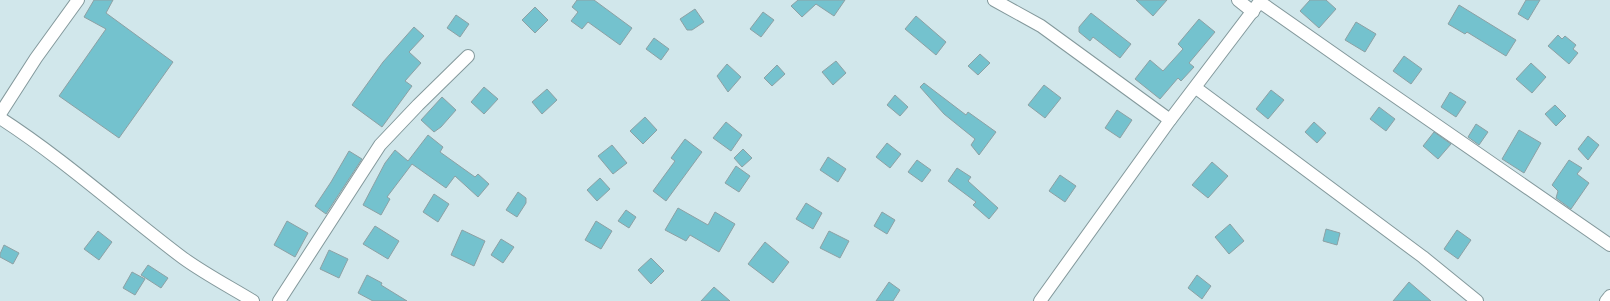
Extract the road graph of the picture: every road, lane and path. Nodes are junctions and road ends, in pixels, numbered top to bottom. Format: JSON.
{"nodes":[{"id":1,"x":78,"y":0,"type":"edge"},
{"id":2,"x":994,"y":0,"type":"edge"},
{"id":3,"x":1238,"y":0,"type":"edge"},
{"id":4,"x":1258,"y":4,"type":"edge"},
{"id":5,"x":468,"y":56,"type":"dead end"},
{"id":6,"x":1196,"y":88,"type":"junction"},
{"id":7,"x":0,"y":114,"type":"edge"},
{"id":8,"x":0,"y":118,"type":"edge"},
{"id":9,"x":1170,"y":120,"type":"junction"},
{"id":10,"x":1610,"y":245,"type":"edge"},
{"id":11,"x":1610,"y":296,"type":"edge"},
{"id":12,"x":253,"y":301,"type":"edge"},
{"id":13,"x":279,"y":301,"type":"edge"},
{"id":14,"x":1040,"y":301,"type":"edge"},
{"id":15,"x":1477,"y":301,"type":"edge"},
{"id":16,"x":1606,"y":301,"type":"edge"}],
"edges":[{"from":1,"to":7,"type":"street"},
{"from":2,"to":9,"type":"street"},
{"from":3,"to":4,"type":"street"},
{"from":4,"to":6,"type":"street"},
{"from":4,"to":10,"type":"street"},
{"from":5,"to":13,"type":"street"},
{"from":6,"to":9,"type":"street"},
{"from":6,"to":15,"type":"street"},
{"from":8,"to":12,"type":"street"},
{"from":9,"to":14,"type":"street"},
{"from":11,"to":16,"type":"street"}]}
